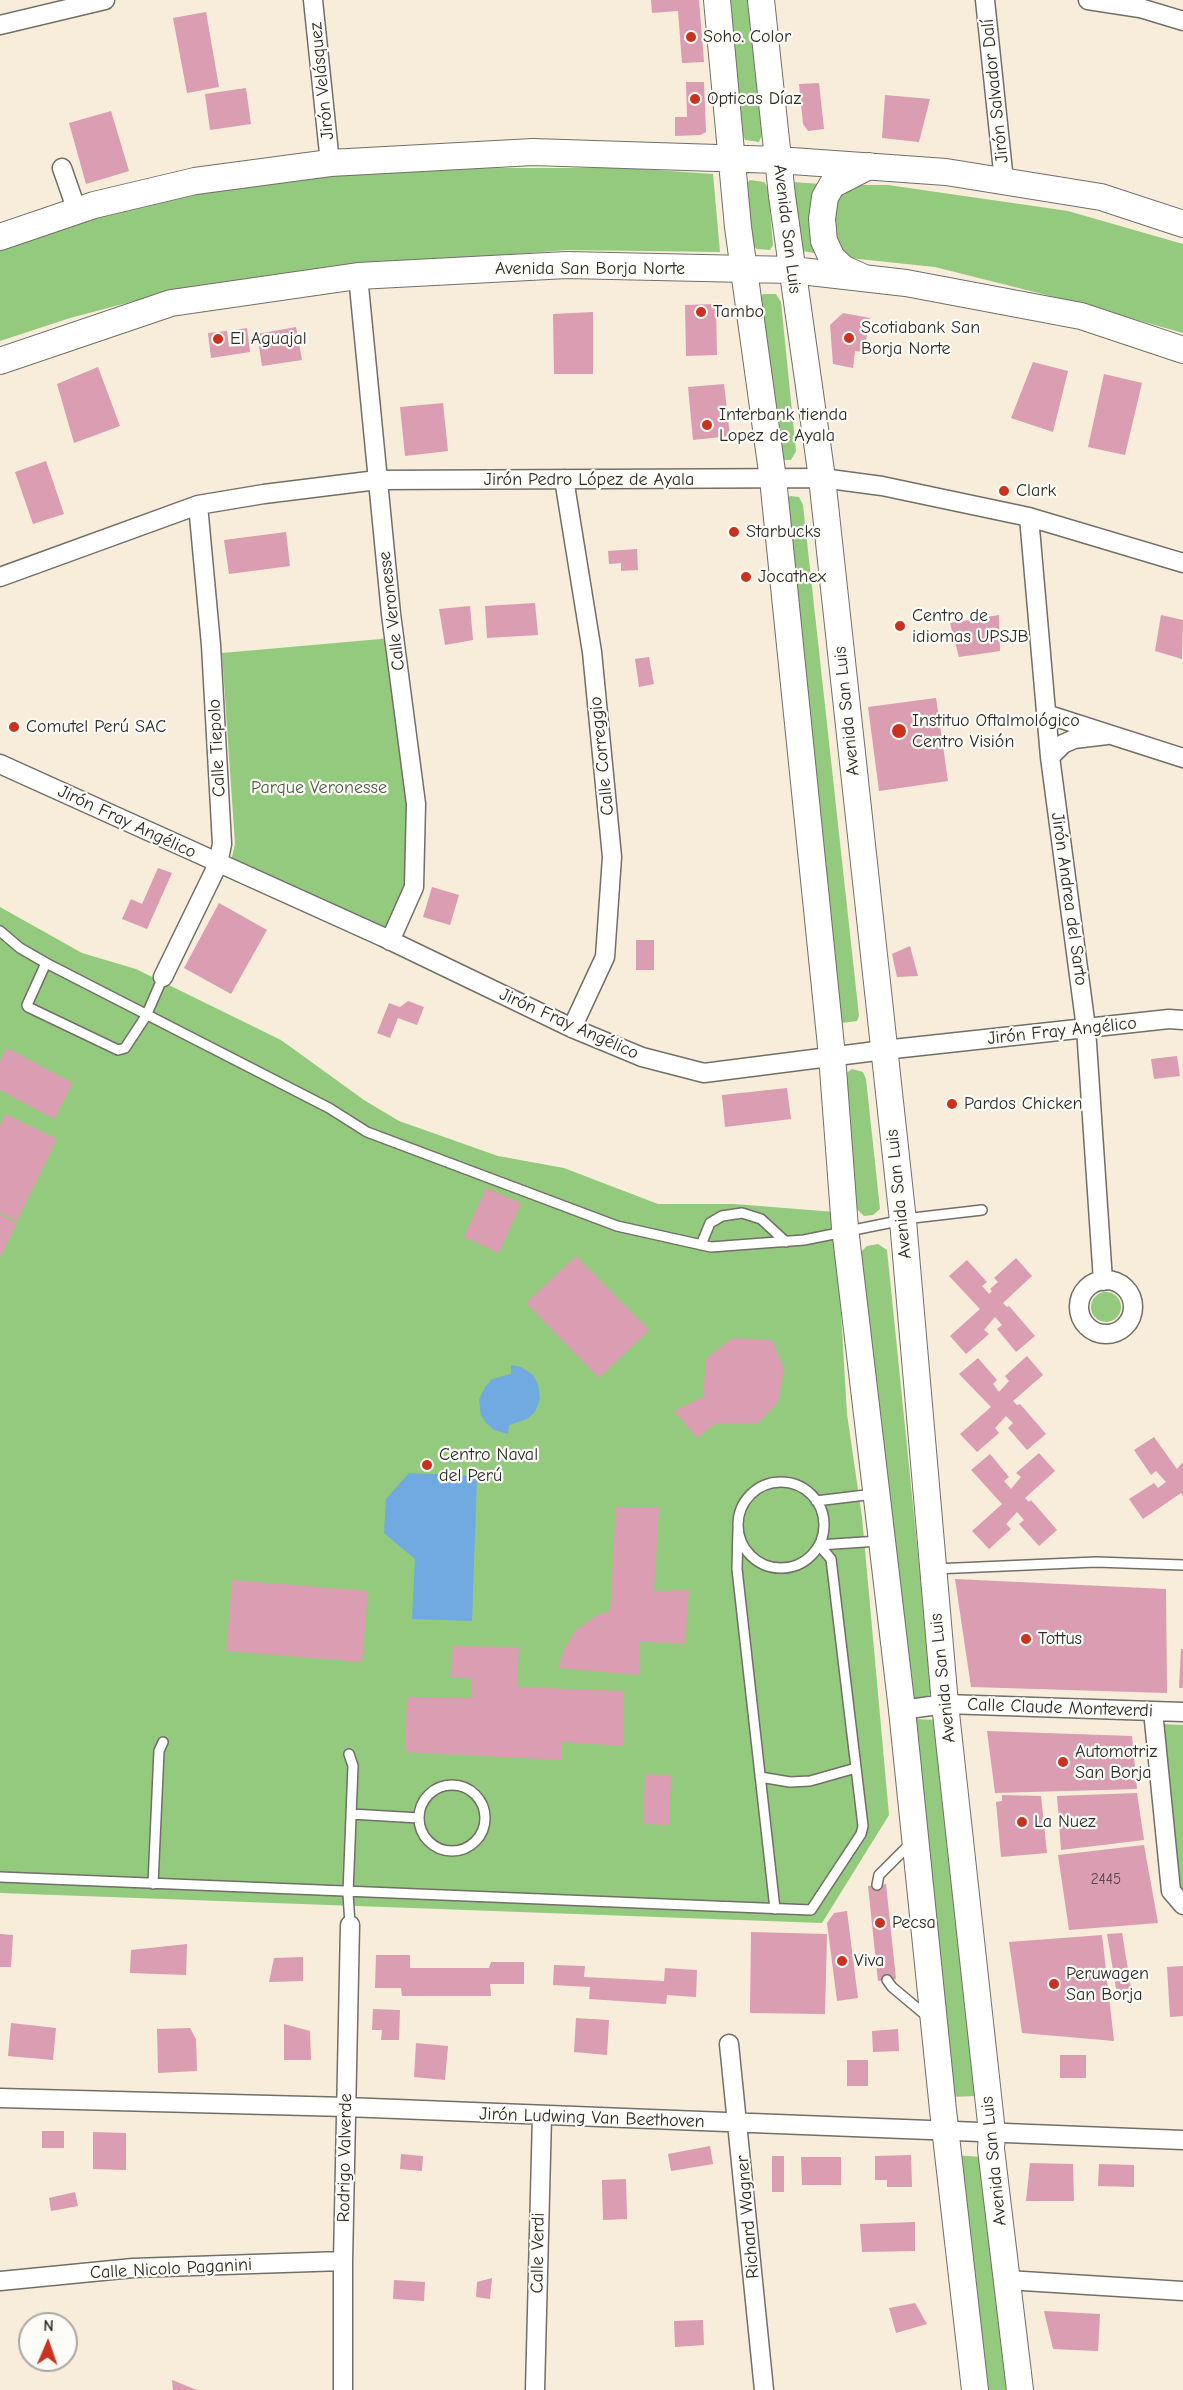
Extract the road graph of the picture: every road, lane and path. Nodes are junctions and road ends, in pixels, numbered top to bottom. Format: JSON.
{"nodes":[{"id":1,"x":105,"y":0,"type":"edge"},
{"id":2,"x":313,"y":0,"type":"edge"},
{"id":3,"x":717,"y":0,"type":"edge"},
{"id":4,"x":761,"y":0,"type":"edge"},
{"id":5,"x":985,"y":0,"type":"edge"},
{"id":6,"x":1088,"y":0,"type":"edge"},
{"id":7,"x":1140,"y":4,"type":"edge"},
{"id":8,"x":1183,"y":21,"type":"edge"},
{"id":9,"x":0,"y":25,"type":"edge"},
{"id":10,"x":730,"y":159,"type":"junction"},
{"id":11,"x":778,"y":160,"type":"junction"},
{"id":12,"x":330,"y":163,"type":"junction"},
{"id":13,"x":869,"y":166,"type":"junction"},
{"id":14,"x":62,"y":168,"type":"dead end"},
{"id":15,"x":1004,"y":182,"type":"junction"},
{"id":16,"x":77,"y":211,"type":"junction"},
{"id":17,"x":1183,"y":224,"type":"edge"},
{"id":18,"x":0,"y":237,"type":"edge"},
{"id":19,"x":742,"y":269,"type":"junction"},
{"id":20,"x":792,"y":270,"type":"junction"},
{"id":21,"x":358,"y":276,"type":"junction"},
{"id":22,"x":866,"y":278,"type":"junction"},
{"id":23,"x":1183,"y":350,"type":"edge"},
{"id":24,"x":0,"y":361,"type":"edge"},
{"id":25,"x":822,"y":478,"type":"junction"},
{"id":26,"x":564,"y":479,"type":"junction"},
{"id":27,"x":772,"y":479,"type":"junction"},
{"id":28,"x":377,"y":480,"type":"junction"},
{"id":29,"x":198,"y":505,"type":"junction"},
{"id":30,"x":1029,"y":518,"type":"junction"},
{"id":31,"x":1183,"y":563,"type":"edge"},
{"id":32,"x":0,"y":577,"type":"edge"},
{"id":33,"x":1046,"y":714,"type":"junction"},
{"id":34,"x":1115,"y":735,"type":"junction"},
{"id":35,"x":1050,"y":757,"type":"junction"},
{"id":36,"x":1183,"y":758,"type":"edge"},
{"id":37,"x":0,"y":764,"type":"edge"},
{"id":38,"x":218,"y":864,"type":"junction"},
{"id":39,"x":0,"y":931,"type":"edge"},
{"id":40,"x":390,"y":941,"type":"junction"},
{"id":41,"x":46,"y":963,"type":"junction"},
{"id":42,"x":162,"y":977,"type":"joint"},
{"id":43,"x":146,"y":1016,"type":"junction"},
{"id":44,"x":1183,"y":1020,"type":"edge"},
{"id":45,"x":572,"y":1028,"type":"junction"},
{"id":46,"x":1086,"y":1028,"type":"junction"},
{"id":47,"x":884,"y":1050,"type":"junction"},
{"id":48,"x":832,"y":1056,"type":"junction"},
{"id":49,"x":982,"y":1210,"type":"dead end"},
{"id":50,"x":903,"y":1221,"type":"junction"},
{"id":51,"x":846,"y":1233,"type":"junction"},
{"id":52,"x":786,"y":1242,"type":"junction"},
{"id":53,"x":701,"y":1245,"type":"junction"},
{"id":54,"x":1103,"y":1281,"type":"dead end"},
{"id":55,"x":876,"y":1494,"type":"junction"},
{"id":56,"x":816,"y":1501,"type":"junction"},
{"id":57,"x":738,"y":1529,"type":"junction"},
{"id":58,"x":882,"y":1540,"type":"junction"},
{"id":59,"x":819,"y":1545,"type":"junction"},
{"id":60,"x":1183,"y":1564,"type":"edge"},
{"id":61,"x":932,"y":1569,"type":"junction"},
{"id":62,"x":945,"y":1704,"type":"junction"},
{"id":63,"x":902,"y":1710,"type":"junction"},
{"id":64,"x":1153,"y":1711,"type":"junction"},
{"id":65,"x":1183,"y":1712,"type":"edge"},
{"id":66,"x":163,"y":1742,"type":"dead end"},
{"id":67,"x":349,"y":1754,"type":"dead end"},
{"id":68,"x":856,"y":1768,"type":"junction"},
{"id":69,"x":760,"y":1777,"type":"junction"},
{"id":70,"x":351,"y":1814,"type":"junction"},
{"id":71,"x":419,"y":1818,"type":"junction"},
{"id":72,"x":915,"y":1839,"type":"junction"},
{"id":73,"x":0,"y":1878,"type":"edge"},
{"id":74,"x":153,"y":1884,"type":"junction"},
{"id":75,"x":877,"y":1885,"type":"dead end"},
{"id":76,"x":348,"y":1893,"type":"junction"},
{"id":77,"x":1181,"y":1904,"type":"edge"},
{"id":78,"x":775,"y":1909,"type":"junction"},
{"id":79,"x":350,"y":1925,"type":"joint"},
{"id":80,"x":887,"y":1980,"type":"dead end"},
{"id":81,"x":934,"y":2022,"type":"junction"},
{"id":82,"x":729,"y":2044,"type":"dead end"},
{"id":83,"x":0,"y":2098,"type":"edge"},
{"id":84,"x":346,"y":2107,"type":"junction"},
{"id":85,"x":542,"y":2116,"type":"junction"},
{"id":86,"x":739,"y":2124,"type":"junction"},
{"id":87,"x":946,"y":2131,"type":"junction"},
{"id":88,"x":992,"y":2132,"type":"junction"},
{"id":89,"x":1183,"y":2140,"type":"edge"},
{"id":90,"x":343,"y":2261,"type":"junction"},
{"id":91,"x":1007,"y":2280,"type":"junction"},
{"id":92,"x":0,"y":2281,"type":"edge"},
{"id":93,"x":1183,"y":2291,"type":"edge"},
{"id":94,"x":343,"y":2390,"type":"edge"},
{"id":95,"x":535,"y":2390,"type":"edge"},
{"id":96,"x":764,"y":2390,"type":"edge"},
{"id":97,"x":975,"y":2390,"type":"edge"},
{"id":98,"x":1020,"y":2390,"type":"edge"}],
"edges":[{"from":1,"to":9,"type":"street"},
{"from":2,"to":12,"type":"street","name":"Jirón Velásquez"},
{"from":3,"to":10,"type":"main road"},
{"from":4,"to":11,"type":"main road","name":"Avenida San Luis"},
{"from":5,"to":15,"type":"street","name":"Jirón Salvador Dalí"},
{"from":6,"to":7,"type":"street"},
{"from":7,"to":8,"type":"street"},
{"from":10,"to":11,"type":"main road"},
{"from":10,"to":12,"type":"main road"},
{"from":10,"to":19,"type":"main road"},
{"from":11,"to":13,"type":"main road"},
{"from":11,"to":20,"type":"main road","name":"Avenida San Luis"},
{"from":12,"to":16,"type":"main road"},
{"from":13,"to":15,"type":"main road"},
{"from":13,"to":22,"type":"main road"},
{"from":14,"to":16,"type":"street"},
{"from":15,"to":17,"type":"main road"},
{"from":16,"to":18,"type":"main road"},
{"from":19,"to":20,"type":"main road","name":"Avenida San Borja Norte"},
{"from":19,"to":21,"type":"main road","name":"Avenida San Borja Norte"},
{"from":19,"to":27,"type":"main road"},
{"from":20,"to":22,"type":"main road","name":"Avenida San Borja Norte"},
{"from":20,"to":25,"type":"main road","name":"Avenida San Luis"},
{"from":21,"to":24,"type":"main road","name":"Avenida San Borja Norte"},
{"from":21,"to":28,"type":"street","name":"Calle Veronesse"},
{"from":22,"to":23,"type":"main road","name":"Avenida San Borja Norte"},
{"from":25,"to":27,"type":"street","name":"Jirón Pedro López de Ayala"},
{"from":25,"to":30,"type":"street","name":"Jirón Pedro López de Ayala"},
{"from":25,"to":47,"type":"main road","name":"Avenida San Luis"},
{"from":26,"to":27,"type":"street","name":"Jirón Pedro López de Ayala"},
{"from":26,"to":28,"type":"street","name":"Jirón Pedro López de Ayala"},
{"from":26,"to":45,"type":"street","name":"Calle Correggio"},
{"from":27,"to":48,"type":"main road"},
{"from":28,"to":29,"type":"street","name":"Jirón Pedro López de Ayala"},
{"from":28,"to":40,"type":"street","name":"Calle Veronesse"},
{"from":29,"to":32,"type":"street","name":"Jirón Pedro López de Ayala"},
{"from":29,"to":38,"type":"street","name":"Calle Tiepolo"},
{"from":30,"to":31,"type":"street","name":"Jirón Pedro López de Ayala"},
{"from":30,"to":33,"type":"street","name":"Jirón Andrea del Sarto"},
{"from":33,"to":34,"type":"street"},
{"from":33,"to":35,"type":"street","name":"Jirón Andrea del Sarto"},
{"from":34,"to":35,"type":"street"},
{"from":34,"to":36,"type":"street"},
{"from":35,"to":46,"type":"street","name":"Jirón Andrea del Sarto"},
{"from":37,"to":38,"type":"street","name":"Jirón Fray Angélico"},
{"from":38,"to":40,"type":"street","name":"Jirón Fray Angélico"},
{"from":38,"to":42,"type":"street","name":"Calle Tiepolo"},
{"from":39,"to":41,"type":"lane"},
{"from":40,"to":45,"type":"street","name":"Jirón Fray Angélico"},
{"from":41,"to":43,"type":"lane"},
{"from":41,"to":43,"type":"lane"},
{"from":42,"to":43,"type":"lane"},
{"from":43,"to":53,"type":"lane"},
{"from":44,"to":46,"type":"street","name":"Jirón Fray Angélico"},
{"from":45,"to":48,"type":"street","name":"Jirón Fray Angélico"},
{"from":46,"to":47,"type":"street","name":"Jirón Fray Angélico"},
{"from":46,"to":54,"type":"street","name":"Jirón Andrea del Sarto"},
{"from":47,"to":48,"type":"street","name":"Jirón Fray Angélico"},
{"from":47,"to":50,"type":"main road","name":"Avenida San Luis"},
{"from":48,"to":51,"type":"main road"},
{"from":49,"to":50,"type":"lane"},
{"from":50,"to":51,"type":"lane"},
{"from":50,"to":61,"type":"main road","name":"Avenida San Luis"},
{"from":51,"to":52,"type":"lane"},
{"from":51,"to":55,"type":"main road"},
{"from":52,"to":53,"type":"lane"},
{"from":52,"to":53,"type":"lane"},
{"from":55,"to":56,"type":"lane"},
{"from":55,"to":58,"type":"main road"},
{"from":56,"to":57,"type":"lane"},
{"from":56,"to":59,"type":"lane"},
{"from":57,"to":59,"type":"lane"},
{"from":57,"to":69,"type":"lane"},
{"from":58,"to":59,"type":"lane"},
{"from":58,"to":63,"type":"main road"},
{"from":59,"to":68,"type":"lane"},
{"from":60,"to":61,"type":"lane"},
{"from":61,"to":62,"type":"main road","name":"Avenida San Luis"},
{"from":62,"to":63,"type":"street","name":"Calle Claude Monteverdi"},
{"from":62,"to":64,"type":"street","name":"Calle Claude Monteverdi"},
{"from":62,"to":88,"type":"main road","name":"Avenida San Luis"},
{"from":63,"to":72,"type":"main road"},
{"from":64,"to":65,"type":"street","name":"Calle Claude Monteverdi"},
{"from":64,"to":77,"type":"street"},
{"from":66,"to":74,"type":"lane"},
{"from":67,"to":70,"type":"lane"},
{"from":68,"to":69,"type":"lane"},
{"from":68,"to":78,"type":"lane"},
{"from":69,"to":78,"type":"lane"},
{"from":70,"to":71,"type":"lane"},
{"from":70,"to":76,"type":"lane"},
{"from":71,"to":71,"type":"lane"},
{"from":72,"to":75,"type":"lane"},
{"from":72,"to":81,"type":"main road"},
{"from":73,"to":74,"type":"lane"},
{"from":74,"to":76,"type":"lane"},
{"from":76,"to":78,"type":"lane"},
{"from":76,"to":79,"type":"lane"},
{"from":79,"to":84,"type":"street","name":"Rodrigo Valverde"},
{"from":80,"to":81,"type":"lane"},
{"from":81,"to":87,"type":"main road"},
{"from":82,"to":86,"type":"street","name":"Richard Wagner"},
{"from":83,"to":84,"type":"street","name":"Jirón Ludwing Van Beethoven"},
{"from":84,"to":85,"type":"street","name":"Jirón Ludwing Van Beethoven"},
{"from":84,"to":90,"type":"street","name":"Rodrigo Valverde"},
{"from":85,"to":86,"type":"street","name":"Jirón Ludwing Van Beethoven"},
{"from":85,"to":95,"type":"street","name":"Calle Verdi"},
{"from":86,"to":87,"type":"street","name":"Jirón Ludwing Van Beethoven"},
{"from":86,"to":96,"type":"street","name":"Richard Wagner"},
{"from":87,"to":88,"type":"street","name":"Jirón Ludwing Van Beethoven"},
{"from":87,"to":97,"type":"main road"},
{"from":88,"to":89,"type":"street","name":"Jirón Ludwing Van Beethoven"},
{"from":88,"to":91,"type":"main road","name":"Avenida San Luis"},
{"from":90,"to":92,"type":"street","name":"Calle Nicolo Paganini"},
{"from":90,"to":94,"type":"street","name":"Rodrigo Valverde"},
{"from":91,"to":93,"type":"street"},
{"from":91,"to":98,"type":"main road","name":"Avenida San Luis"}]}
